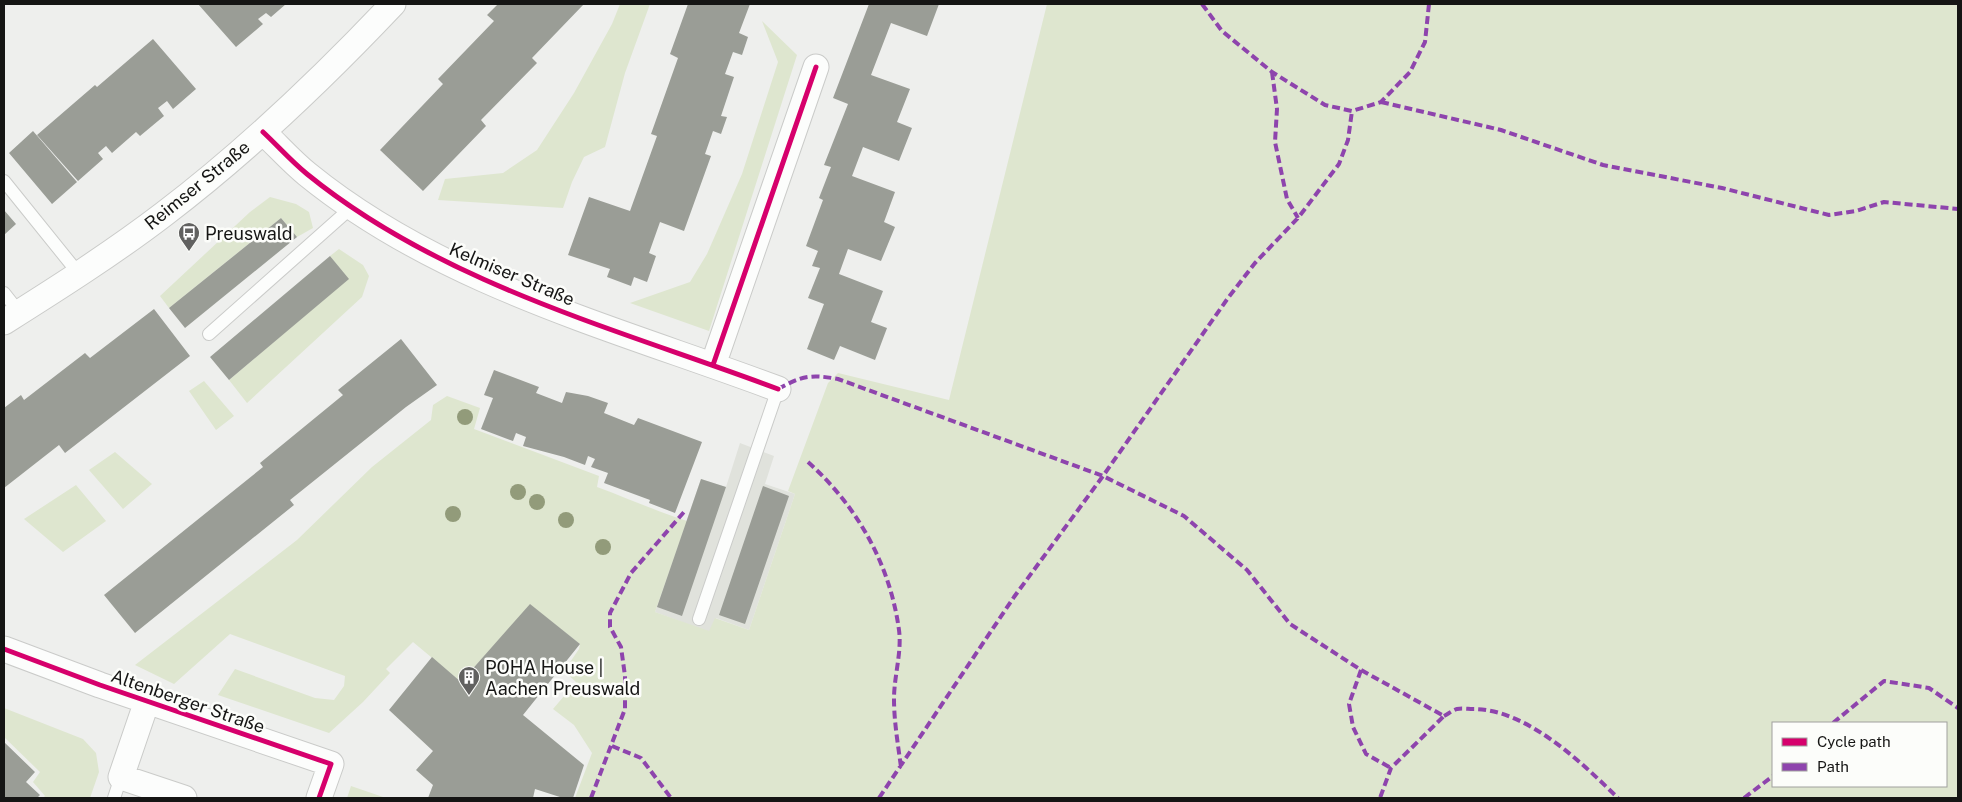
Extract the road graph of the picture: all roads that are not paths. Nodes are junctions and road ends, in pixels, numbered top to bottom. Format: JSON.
{"nodes":[{"id":1,"x":393,"y":4,"type":"edge"},
{"id":2,"x":816,"y":67,"type":"dead end"},
{"id":3,"x":263,"y":132,"type":"junction"},
{"id":4,"x":4,"y":180,"type":"edge"},
{"id":5,"x":352,"y":207,"type":"junction"},
{"id":6,"x":79,"y":274,"type":"junction"},
{"id":7,"x":4,"y":294,"type":"edge"},
{"id":8,"x":12,"y":317,"type":"edge"},
{"id":9,"x":209,"y":334,"type":"dead end"},
{"id":10,"x":713,"y":365,"type":"junction"},
{"id":11,"x":778,"y":389,"type":"joint"},
{"id":12,"x":699,"y":620,"type":"dead end"},
{"id":13,"x":4,"y":650,"type":"edge"},
{"id":14,"x":147,"y":701,"type":"junction"},
{"id":15,"x":117,"y":787,"type":"edge"},
{"id":16,"x":184,"y":798,"type":"edge"},
{"id":17,"x":318,"y":798,"type":"edge"}],
"edges":[{"from":1,"to":3,"type":"street","name":"Reimser Straße"},
{"from":2,"to":10,"type":"street"},
{"from":3,"to":5,"type":"street","name":"Kelmiser Straße"},
{"from":3,"to":6,"type":"street","name":"Reimser Straße"},
{"from":4,"to":6,"type":"lane"},
{"from":5,"to":9,"type":"lane"},
{"from":5,"to":10,"type":"street","name":"Kelmiser Straße"},
{"from":6,"to":8,"type":"street","name":"Reimser Straße"},
{"from":7,"to":8,"type":"lane"},
{"from":10,"to":11,"type":"street","name":"Kelmiser Straße"},
{"from":11,"to":12,"type":"lane"},
{"from":13,"to":14,"type":"street","name":"Altenberger Straße"},
{"from":14,"to":15,"type":"street","name":"Altenberger Straße"},
{"from":14,"to":17,"type":"street","name":"Altenberger Straße"},
{"from":15,"to":16,"type":"street","name":"Altenberger Straße"}]}
